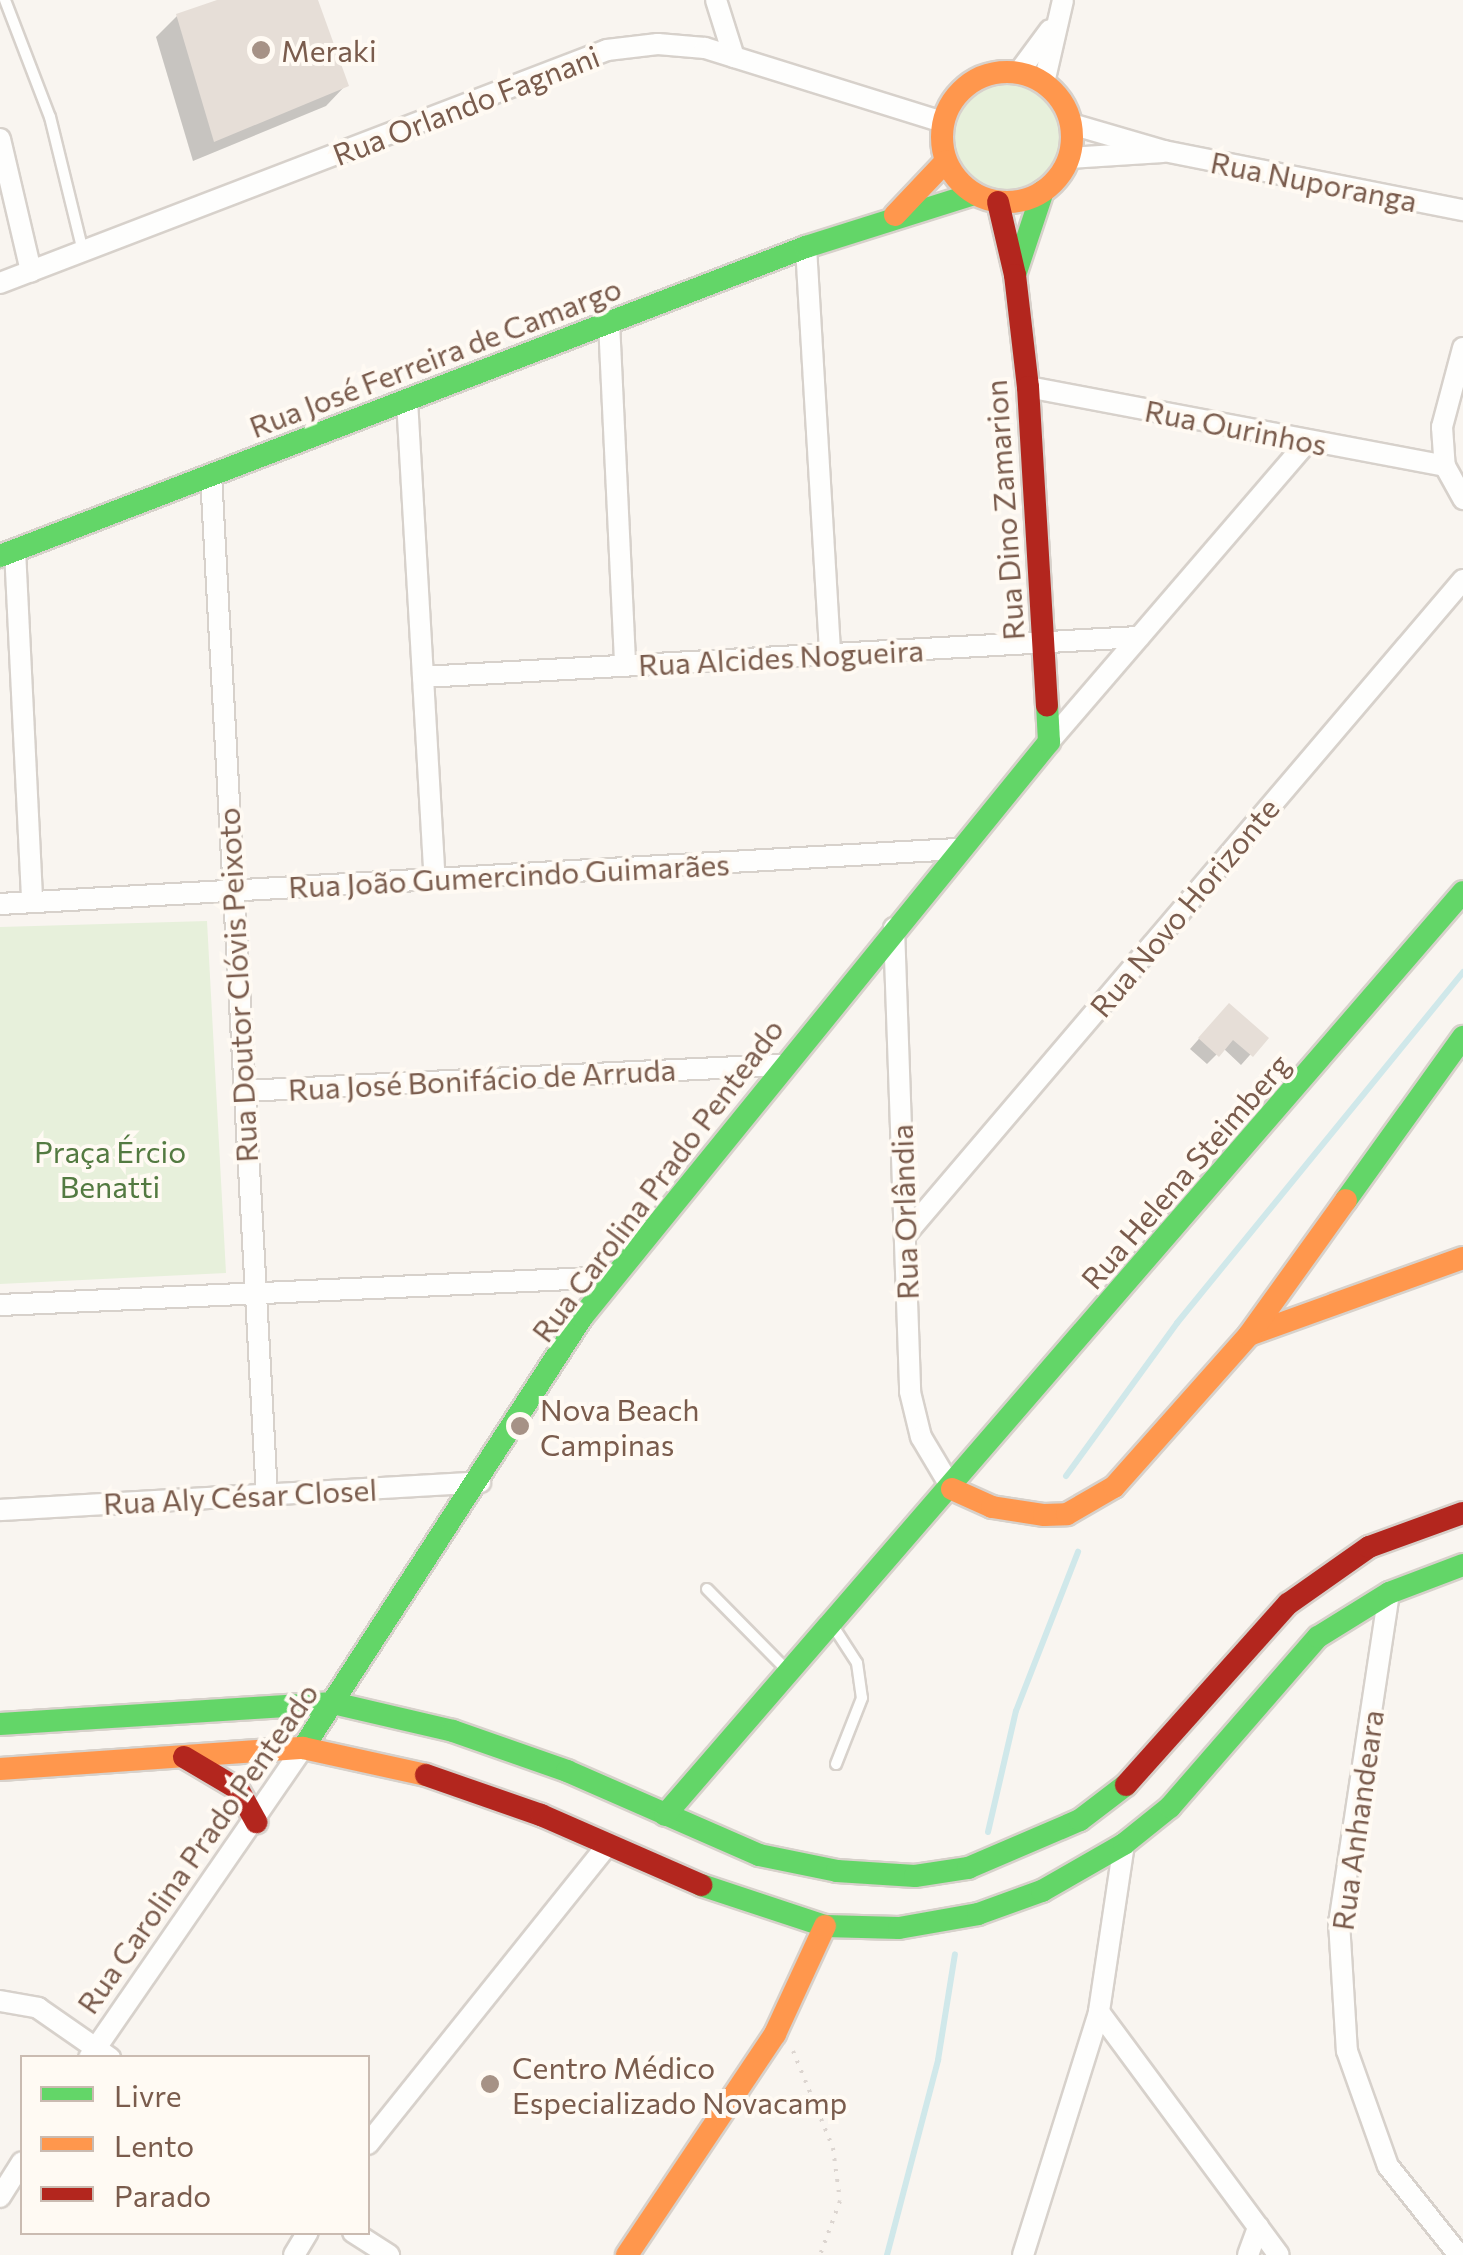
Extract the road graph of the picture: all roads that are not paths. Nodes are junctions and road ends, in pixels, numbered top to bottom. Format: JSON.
{"nodes":[{"id":1,"x":5,"y":0,"type":"edge"},
{"id":2,"x":716,"y":0,"type":"edge"},
{"id":3,"x":1063,"y":0,"type":"edge"},
{"id":4,"x":1054,"y":24,"type":"junction"},
{"id":5,"x":734,"y":57,"type":"junction"},
{"id":6,"x":1019,"y":72,"type":"junction"},
{"id":7,"x":1044,"y":83,"type":"junction"},
{"id":8,"x":943,"y":122,"type":"junction"},
{"id":9,"x":1071,"y":124,"type":"junction"},
{"id":10,"x":0,"y":139,"type":"edge"},
{"id":11,"x":1164,"y":151,"type":"junction"},
{"id":12,"x":1068,"y":158,"type":"junction"},
{"id":13,"x":946,"y":161,"type":"junction"},
{"id":14,"x":1043,"y":192,"type":"junction"},
{"id":15,"x":974,"y":194,"type":"junction"},
{"id":16,"x":998,"y":202,"type":"junction"},
{"id":17,"x":1463,"y":210,"type":"edge"},
{"id":18,"x":893,"y":217,"type":"junction"},
{"id":19,"x":806,"y":247,"type":"junction"},
{"id":20,"x":83,"y":251,"type":"junction"},
{"id":21,"x":31,"y":271,"type":"junction"},
{"id":22,"x":1015,"y":274,"type":"junction"},
{"id":23,"x":0,"y":283,"type":"edge"},
{"id":24,"x":609,"y":322,"type":"junction"},
{"id":25,"x":1463,"y":348,"type":"edge"},
{"id":26,"x":1028,"y":387,"type":"junction"},
{"id":27,"x":407,"y":400,"type":"junction"},
{"id":28,"x":1308,"y":441,"type":"junction"},
{"id":29,"x":1445,"y":466,"type":"junction"},
{"id":30,"x":210,"y":475,"type":"junction"},
{"id":31,"x":1463,"y":499,"type":"edge"},
{"id":32,"x":7,"y":553,"type":"edge"},
{"id":33,"x":1463,"y":580,"type":"edge"},
{"id":34,"x":1140,"y":638,"type":"junction"},
{"id":35,"x":1042,"y":643,"type":"junction"},
{"id":36,"x":830,"y":655,"type":"junction"},
{"id":37,"x":625,"y":666,"type":"junction"},
{"id":38,"x":423,"y":677,"type":"junction"},
{"id":39,"x":1049,"y":742,"type":"junction"},
{"id":40,"x":957,"y":850,"type":"junction"},
{"id":41,"x":435,"y":879,"type":"junction"},
{"id":42,"x":231,"y":891,"type":"junction"},
{"id":43,"x":1463,"y":892,"type":"edge"},
{"id":44,"x":32,"y":902,"type":"junction"},
{"id":45,"x":0,"y":904,"type":"edge"},
{"id":46,"x":894,"y":926,"type":"junction"},
{"id":47,"x":1463,"y":1037,"type":"edge"},
{"id":48,"x":781,"y":1065,"type":"junction"},
{"id":49,"x":243,"y":1091,"type":"junction"},
{"id":50,"x":906,"y":1234,"type":"junction"},
{"id":51,"x":1463,"y":1258,"type":"edge"},
{"id":52,"x":614,"y":1277,"type":"junction"},
{"id":53,"x":255,"y":1289,"type":"junction"},
{"id":54,"x":0,"y":1304,"type":"edge"},
{"id":55,"x":1249,"y":1335,"type":"junction"},
{"id":56,"x":480,"y":1482,"type":"junction"},
{"id":57,"x":952,"y":1489,"type":"junction"},
{"id":58,"x":267,"y":1495,"type":"junction"},
{"id":59,"x":0,"y":1510,"type":"edge"},
{"id":60,"x":1463,"y":1513,"type":"edge"},
{"id":61,"x":1463,"y":1566,"type":"edge"},
{"id":62,"x":707,"y":1589,"type":"dead end"},
{"id":63,"x":1388,"y":1593,"type":"junction"},
{"id":64,"x":832,"y":1625,"type":"junction"},
{"id":65,"x":790,"y":1673,"type":"junction"},
{"id":66,"x":333,"y":1704,"type":"junction"},
{"id":67,"x":0,"y":1724,"type":"edge"},
{"id":68,"x":454,"y":1731,"type":"junction"},
{"id":69,"x":303,"y":1748,"type":"junction"},
{"id":70,"x":184,"y":1757,"type":"junction"},
{"id":71,"x":836,"y":1764,"type":"dead end"},
{"id":72,"x":0,"y":1769,"type":"edge"},
{"id":73,"x":437,"y":1778,"type":"junction"},
{"id":74,"x":1123,"y":1788,"type":"junction"},
{"id":75,"x":665,"y":1816,"type":"junction"},
{"id":76,"x":1154,"y":1820,"type":"junction"},
{"id":77,"x":256,"y":1822,"type":"junction"},
{"id":78,"x":1124,"y":1844,"type":"junction"},
{"id":79,"x":608,"y":1846,"type":"junction"},
{"id":80,"x":838,"y":1872,"type":"junction"},
{"id":81,"x":826,"y":1926,"type":"junction"},
{"id":82,"x":0,"y":2001,"type":"edge"},
{"id":83,"x":1099,"y":2012,"type":"junction"},
{"id":84,"x":99,"y":2054,"type":"edge"},
{"id":85,"x":370,"y":2142,"type":"edge"},
{"id":86,"x":20,"y":2165,"type":"edge"},
{"id":87,"x":0,"y":2197,"type":"edge"},
{"id":88,"x":1258,"y":2227,"type":"junction"},
{"id":89,"x":357,"y":2235,"type":"edge"},
{"id":90,"x":389,"y":2255,"type":"edge"},
{"id":91,"x":627,"y":2255,"type":"edge"},
{"id":92,"x":1023,"y":2255,"type":"edge"},
{"id":93,"x":1248,"y":2255,"type":"edge"},
{"id":94,"x":1279,"y":2255,"type":"edge"},
{"id":95,"x":1460,"y":2255,"type":"edge"}],
"edges":[{"from":1,"to":20,"type":"lane"},
{"from":2,"to":5,"type":"street"},
{"from":3,"to":4,"type":"street"},
{"from":4,"to":6,"type":"street"},
{"from":4,"to":7,"type":"street"},
{"from":5,"to":8,"type":"street","name":"Rua Orlando Fagnani"},
{"from":5,"to":20,"type":"street","name":"Rua Orlando Fagnani"},
{"from":6,"to":7,"type":"main road"},
{"from":6,"to":8,"type":"main road"},
{"from":7,"to":9,"type":"main road"},
{"from":8,"to":13,"type":"main road"},
{"from":9,"to":11,"type":"street","name":"Rua Nuporanga"},
{"from":9,"to":12,"type":"main road"},
{"from":10,"to":21,"type":"street"},
{"from":11,"to":12,"type":"street","name":"Rua Nuporanga"},
{"from":11,"to":17,"type":"street","name":"Rua Nuporanga"},
{"from":12,"to":14,"type":"main road"},
{"from":13,"to":15,"type":"main road"},
{"from":13,"to":18,"type":"main road","name":"Rua José Ferreira de Camargo"},
{"from":14,"to":16,"type":"main road"},
{"from":14,"to":22,"type":"main road","name":"Rua Dino Zamarion"},
{"from":15,"to":16,"type":"main road"},
{"from":15,"to":18,"type":"main road","name":"Rua José Ferreira de Camargo"},
{"from":16,"to":22,"type":"main road","name":"Rua Dino Zamarion"},
{"from":18,"to":19,"type":"main road","name":"Rua José Ferreira de Camargo"},
{"from":19,"to":24,"type":"main road","name":"Rua José Ferreira de Camargo"},
{"from":19,"to":36,"type":"street"},
{"from":20,"to":21,"type":"street","name":"Rua Orlando Fagnani"},
{"from":21,"to":23,"type":"street","name":"Rua Orlando Fagnani"},
{"from":22,"to":26,"type":"main road","name":"Rua Dino Zamarion"},
{"from":24,"to":27,"type":"main road","name":"Rua José Ferreira de Camargo"},
{"from":24,"to":37,"type":"street"},
{"from":25,"to":29,"type":"street"},
{"from":26,"to":28,"type":"street","name":"Rua Ourinhos"},
{"from":26,"to":35,"type":"main road","name":"Rua Dino Zamarion"},
{"from":27,"to":30,"type":"main road","name":"Rua José Ferreira de Camargo"},
{"from":27,"to":38,"type":"street"},
{"from":28,"to":29,"type":"street","name":"Rua Ourinhos"},
{"from":28,"to":34,"type":"street","name":"Rua Carolina Prado Penteado"},
{"from":29,"to":31,"type":"street"},
{"from":30,"to":32,"type":"main road","name":"Rua José Ferreira de Camargo"},
{"from":30,"to":42,"type":"street","name":"Rua Doutor Clóvis Peixoto"},
{"from":32,"to":44,"type":"street"},
{"from":33,"to":50,"type":"street","name":"Rua Novo Horizonte"},
{"from":34,"to":35,"type":"street","name":"Rua Alcides Nogueira"},
{"from":34,"to":39,"type":"street","name":"Rua Carolina Prado Penteado"},
{"from":35,"to":36,"type":"street","name":"Rua Alcides Nogueira"},
{"from":35,"to":39,"type":"main road","name":"Rua Dino Zamarion"},
{"from":36,"to":37,"type":"street","name":"Rua Alcides Nogueira"},
{"from":37,"to":38,"type":"street","name":"Rua Alcides Nogueira"},
{"from":38,"to":41,"type":"street"},
{"from":39,"to":40,"type":"main road","name":"Rua Carolina Prado Penteado"},
{"from":40,"to":41,"type":"street","name":"Rua João Gumercindo Guimarães"},
{"from":40,"to":46,"type":"main road","name":"Rua Carolina Prado Penteado"},
{"from":41,"to":42,"type":"street","name":"Rua João Gumercindo Guimarães"},
{"from":42,"to":44,"type":"street","name":"Rua João Gumercindo Guimarães"},
{"from":42,"to":49,"type":"street","name":"Rua Doutor Clóvis Peixoto"},
{"from":43,"to":57,"type":"main road","name":"Rua Helena Steimberg"},
{"from":44,"to":45,"type":"street","name":"Rua João Gumercindo Guimarães"},
{"from":46,"to":48,"type":"main road","name":"Rua Carolina Prado Penteado"},
{"from":46,"to":50,"type":"street","name":"Rua Orlândia"},
{"from":47,"to":55,"type":"main road"},
{"from":48,"to":49,"type":"street","name":"Rua José Bonifácio de Arruda"},
{"from":48,"to":52,"type":"main road","name":"Rua Carolina Prado Penteado"},
{"from":49,"to":53,"type":"street","name":"Rua Doutor Clóvis Peixoto"},
{"from":50,"to":57,"type":"street","name":"Rua Orlândia"},
{"from":51,"to":55,"type":"main road"},
{"from":52,"to":53,"type":"street"},
{"from":52,"to":56,"type":"main road","name":"Rua Carolina Prado Penteado"},
{"from":53,"to":54,"type":"street"},
{"from":53,"to":58,"type":"street","name":"Rua Doutor Clóvis Peixoto"},
{"from":55,"to":57,"type":"main road"},
{"from":56,"to":58,"type":"street","name":"Rua Aly César Closel"},
{"from":56,"to":66,"type":"main road","name":"Rua Carolina Prado Penteado"},
{"from":57,"to":64,"type":"main road","name":"Rua Helena Steimberg"},
{"from":58,"to":59,"type":"street","name":"Rua Aly César Closel"},
{"from":60,"to":74,"type":"main road"},
{"from":61,"to":63,"type":"main road"},
{"from":62,"to":65,"type":"lane"},
{"from":63,"to":76,"type":"main road"},
{"from":63,"to":95,"type":"street","name":"Rua Anhandeara"},
{"from":64,"to":65,"type":"main road","name":"Rua Helena Steimberg"},
{"from":64,"to":71,"type":"lane"},
{"from":65,"to":75,"type":"main road","name":"Rua Helena Steimberg"},
{"from":66,"to":67,"type":"main road"},
{"from":66,"to":68,"type":"main road"},
{"from":66,"to":69,"type":"main road","name":"Rua Carolina Prado Penteado"},
{"from":68,"to":73,"type":"main road"},
{"from":68,"to":75,"type":"main road"},
{"from":69,"to":70,"type":"main road"},
{"from":69,"to":73,"type":"main road"},
{"from":69,"to":77,"type":"street","name":"Rua Carolina Prado Penteado"},
{"from":70,"to":72,"type":"main road"},
{"from":70,"to":77,"type":"main road"},
{"from":73,"to":79,"type":"main road"},
{"from":74,"to":76,"type":"main road"},
{"from":74,"to":80,"type":"main road"},
{"from":75,"to":80,"type":"main road"},
{"from":76,"to":78,"type":"main road"},
{"from":77,"to":84,"type":"street","name":"Rua Carolina Prado Penteado"},
{"from":78,"to":81,"type":"main road"},
{"from":78,"to":83,"type":"street"},
{"from":79,"to":81,"type":"main road"},
{"from":79,"to":85,"type":"street"},
{"from":80,"to":81,"type":"main road"},
{"from":81,"to":91,"type":"main road"},
{"from":82,"to":84,"type":"street"},
{"from":83,"to":88,"type":"street"},
{"from":83,"to":92,"type":"street"},
{"from":86,"to":87,"type":"street"},
{"from":88,"to":93,"type":"street"},
{"from":88,"to":94,"type":"street"},
{"from":89,"to":90,"type":"street"}]}
